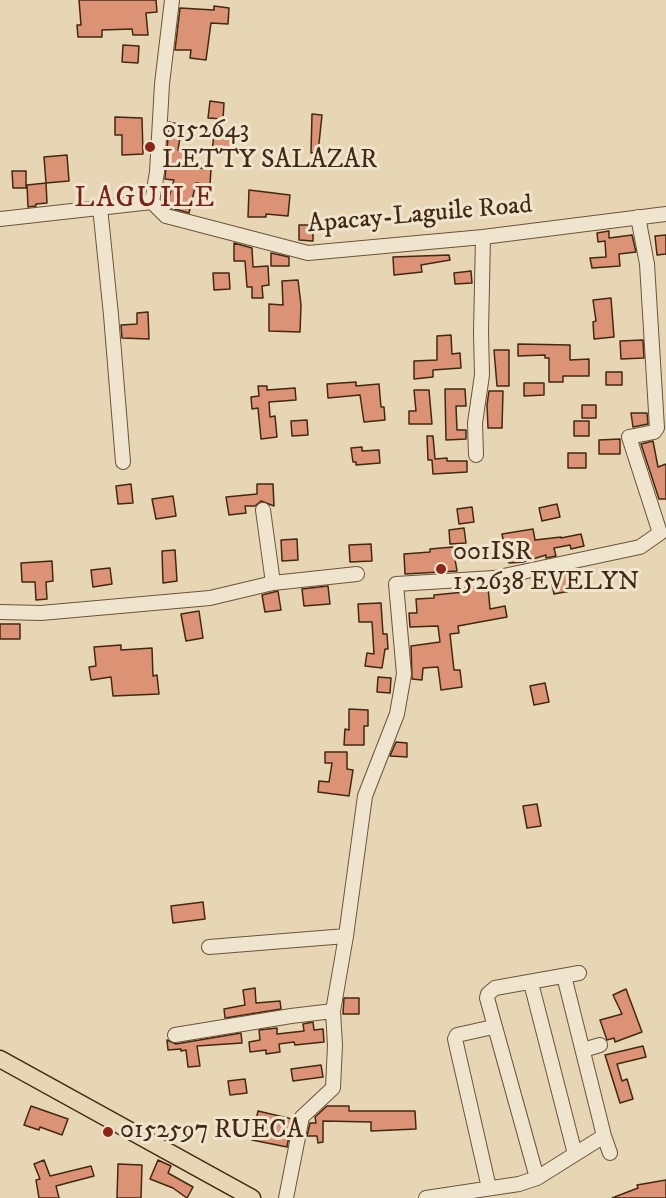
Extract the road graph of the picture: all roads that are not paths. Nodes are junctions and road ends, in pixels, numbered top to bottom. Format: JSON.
{"nodes":[{"id":1,"x":172,"y":0,"type":"edge"},
{"id":2,"x":152,"y":202,"type":"junction"},
{"id":3,"x":100,"y":207,"type":"junction"},
{"id":4,"x":666,"y":214,"type":"edge"},
{"id":5,"x":638,"y":217,"type":"junction"},
{"id":6,"x":0,"y":219,"type":"edge"},
{"id":7,"x":483,"y":237,"type":"junction"},
{"id":8,"x":476,"y":455,"type":"dead end"},
{"id":9,"x":123,"y":462,"type":"dead end"},
{"id":10,"x":263,"y":510,"type":"dead end"},
{"id":11,"x":357,"y":574,"type":"dead end"},
{"id":12,"x":273,"y":584,"type":"junction"},
{"id":13,"x":0,"y":612,"type":"edge"},
{"id":14,"x":346,"y":936,"type":"junction"},
{"id":15,"x":209,"y":947,"type":"dead end"},
{"id":16,"x":579,"y":973,"type":"dead end"},
{"id":17,"x":564,"y":975,"type":"junction"},
{"id":18,"x":531,"y":983,"type":"junction"},
{"id":19,"x":333,"y":1011,"type":"junction"},
{"id":20,"x":493,"y":1027,"type":"junction"},
{"id":21,"x":175,"y":1035,"type":"dead end"},
{"id":22,"x":600,"y":1045,"type":"dead end"},
{"id":23,"x":583,"y":1050,"type":"junction"},
{"id":24,"x":0,"y":1059,"type":"edge"},
{"id":25,"x":604,"y":1136,"type":"junction"},
{"id":26,"x":610,"y":1153,"type":"dead end"},
{"id":27,"x":575,"y":1154,"type":"junction"},
{"id":28,"x":537,"y":1178,"type":"junction"},
{"id":29,"x":489,"y":1188,"type":"junction"},
{"id":30,"x":252,"y":1198,"type":"edge"},
{"id":31,"x":286,"y":1198,"type":"edge"},
{"id":32,"x":426,"y":1198,"type":"edge"}],
"edges":[{"from":1,"to":2,"type":"street"},
{"from":2,"to":3,"type":"street"},
{"from":2,"to":7,"type":"street","name":"Apacay-Laguile Road"},
{"from":3,"to":6,"type":"street"},
{"from":3,"to":9,"type":"street"},
{"from":4,"to":5,"type":"street","name":"Apacay-Laguile Road"},
{"from":5,"to":7,"type":"street","name":"Apacay-Laguile Road"},
{"from":5,"to":14,"type":"street"},
{"from":7,"to":8,"type":"street"},
{"from":10,"to":12,"type":"street"},
{"from":11,"to":12,"type":"street"},
{"from":12,"to":13,"type":"street"},
{"from":14,"to":15,"type":"street"},
{"from":14,"to":19,"type":"street"},
{"from":16,"to":17,"type":"street"},
{"from":17,"to":18,"type":"street"},
{"from":17,"to":23,"type":"street"},
{"from":18,"to":20,"type":"street"},
{"from":18,"to":27,"type":"street"},
{"from":19,"to":21,"type":"street"},
{"from":19,"to":31,"type":"street"},
{"from":20,"to":28,"type":"street"},
{"from":20,"to":29,"type":"street"},
{"from":22,"to":23,"type":"street"},
{"from":23,"to":25,"type":"street"},
{"from":24,"to":30,"type":"main road"},
{"from":25,"to":26,"type":"street"},
{"from":25,"to":27,"type":"street"},
{"from":27,"to":28,"type":"street"},
{"from":28,"to":29,"type":"street"},
{"from":29,"to":32,"type":"street"}]}
